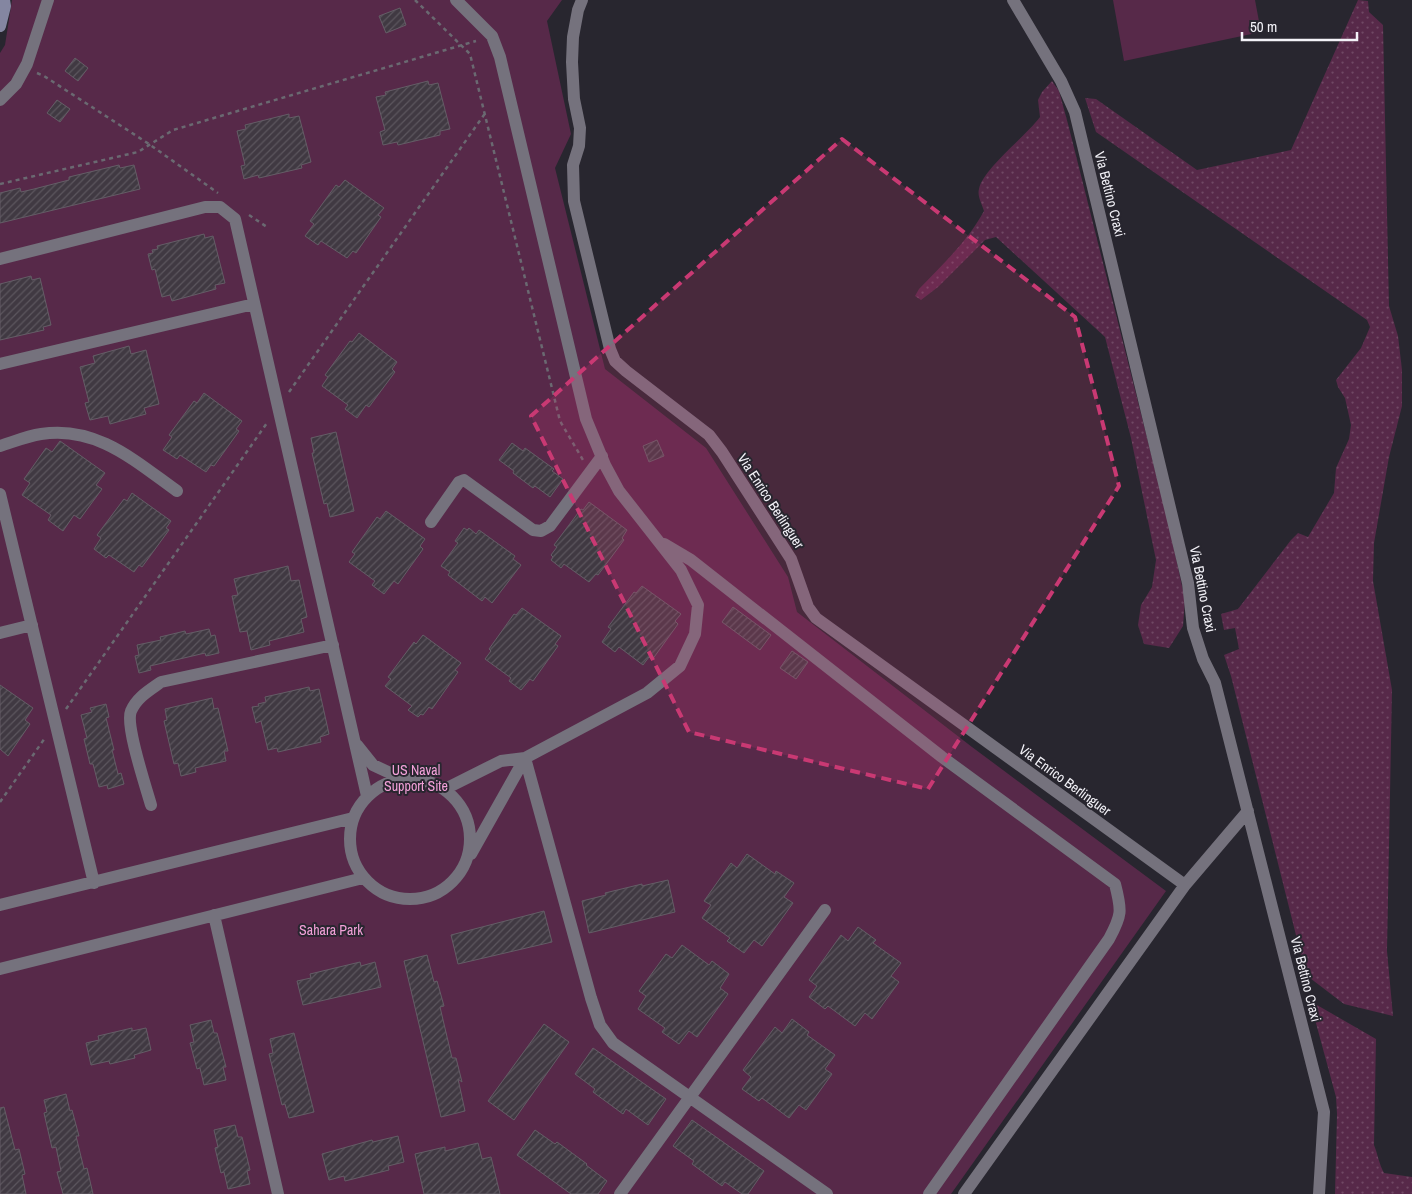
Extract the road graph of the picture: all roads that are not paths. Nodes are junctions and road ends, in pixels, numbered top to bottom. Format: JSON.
{"nodes":[{"id":1,"x":4,"y":0,"type":"edge"},
{"id":2,"x":48,"y":0,"type":"edge"},
{"id":3,"x":456,"y":0,"type":"edge"},
{"id":4,"x":582,"y":0,"type":"edge"},
{"id":5,"x":1013,"y":0,"type":"edge"},
{"id":6,"x":0,"y":26,"type":"edge"},
{"id":7,"x":0,"y":100,"type":"edge"},
{"id":8,"x":0,"y":259,"type":"edge"},
{"id":9,"x":254,"y":304,"type":"junction"},
{"id":10,"x":0,"y":364,"type":"edge"},
{"id":11,"x":0,"y":446,"type":"edge"},
{"id":12,"x":602,"y":456,"type":"junction"},
{"id":13,"x":177,"y":491,"type":"dead end"},
{"id":14,"x":0,"y":494,"type":"edge"},
{"id":15,"x":431,"y":522,"type":"dead end"},
{"id":16,"x":658,"y":540,"type":"junction"},
{"id":17,"x":32,"y":625,"type":"junction"},
{"id":18,"x":0,"y":633,"type":"edge"},
{"id":19,"x":332,"y":645,"type":"junction"},
{"id":20,"x":355,"y":743,"type":"junction"},
{"id":21,"x":525,"y":758,"type":"junction"},
{"id":22,"x":403,"y":779,"type":"junction"},
{"id":23,"x":445,"y":789,"type":"junction"},
{"id":24,"x":367,"y":796,"type":"junction"},
{"id":25,"x":151,"y":805,"type":"dead end"},
{"id":26,"x":1248,"y":811,"type":"junction"},
{"id":27,"x":353,"y":818,"type":"junction"},
{"id":28,"x":463,"y":869,"type":"junction"},
{"id":29,"x":363,"y":878,"type":"junction"},
{"id":30,"x":94,"y":883,"type":"junction"},
{"id":31,"x":1184,"y":885,"type":"junction"},
{"id":32,"x":0,"y":905,"type":"edge"},
{"id":33,"x":825,"y":910,"type":"dead end"},
{"id":34,"x":214,"y":915,"type":"junction"},
{"id":35,"x":0,"y":969,"type":"edge"},
{"id":36,"x":690,"y":1097,"type":"junction"},
{"id":37,"x":278,"y":1194,"type":"edge"},
{"id":38,"x":620,"y":1194,"type":"edge"},
{"id":39,"x":827,"y":1194,"type":"edge"},
{"id":40,"x":929,"y":1194,"type":"edge"},
{"id":41,"x":964,"y":1194,"type":"edge"},
{"id":42,"x":1319,"y":1194,"type":"edge"}],
"edges":[{"from":1,"to":6,"type":"street"},
{"from":2,"to":7,"type":"street"},
{"from":3,"to":12,"type":"street"},
{"from":4,"to":31,"type":"street","name":"Via Enrico Berlinguer"},
{"from":5,"to":26,"type":"street","name":"Via Bettino Craxi"},
{"from":8,"to":9,"type":"street"},
{"from":9,"to":10,"type":"street"},
{"from":9,"to":19,"type":"street"},
{"from":11,"to":13,"type":"street"},
{"from":12,"to":15,"type":"street"},
{"from":12,"to":16,"type":"street"},
{"from":14,"to":17,"type":"street"},
{"from":16,"to":21,"type":"street"},
{"from":16,"to":40,"type":"street"},
{"from":17,"to":18,"type":"street"},
{"from":17,"to":30,"type":"street"},
{"from":19,"to":20,"type":"street"},
{"from":19,"to":25,"type":"street"},
{"from":20,"to":22,"type":"street"},
{"from":20,"to":24,"type":"street"},
{"from":21,"to":23,"type":"street"},
{"from":21,"to":28,"type":"street"},
{"from":21,"to":36,"type":"street"},
{"from":22,"to":23,"type":"street"},
{"from":22,"to":24,"type":"street"},
{"from":23,"to":28,"type":"street"},
{"from":24,"to":27,"type":"street"},
{"from":26,"to":31,"type":"street"},
{"from":26,"to":42,"type":"street","name":"Via Bettino Craxi"},
{"from":27,"to":29,"type":"street"},
{"from":27,"to":30,"type":"street"},
{"from":28,"to":29,"type":"street"},
{"from":29,"to":34,"type":"street"},
{"from":30,"to":32,"type":"street"},
{"from":31,"to":41,"type":"street"},
{"from":33,"to":36,"type":"street"},
{"from":34,"to":35,"type":"street"},
{"from":34,"to":37,"type":"street"},
{"from":36,"to":38,"type":"street"},
{"from":36,"to":39,"type":"street"}]}
